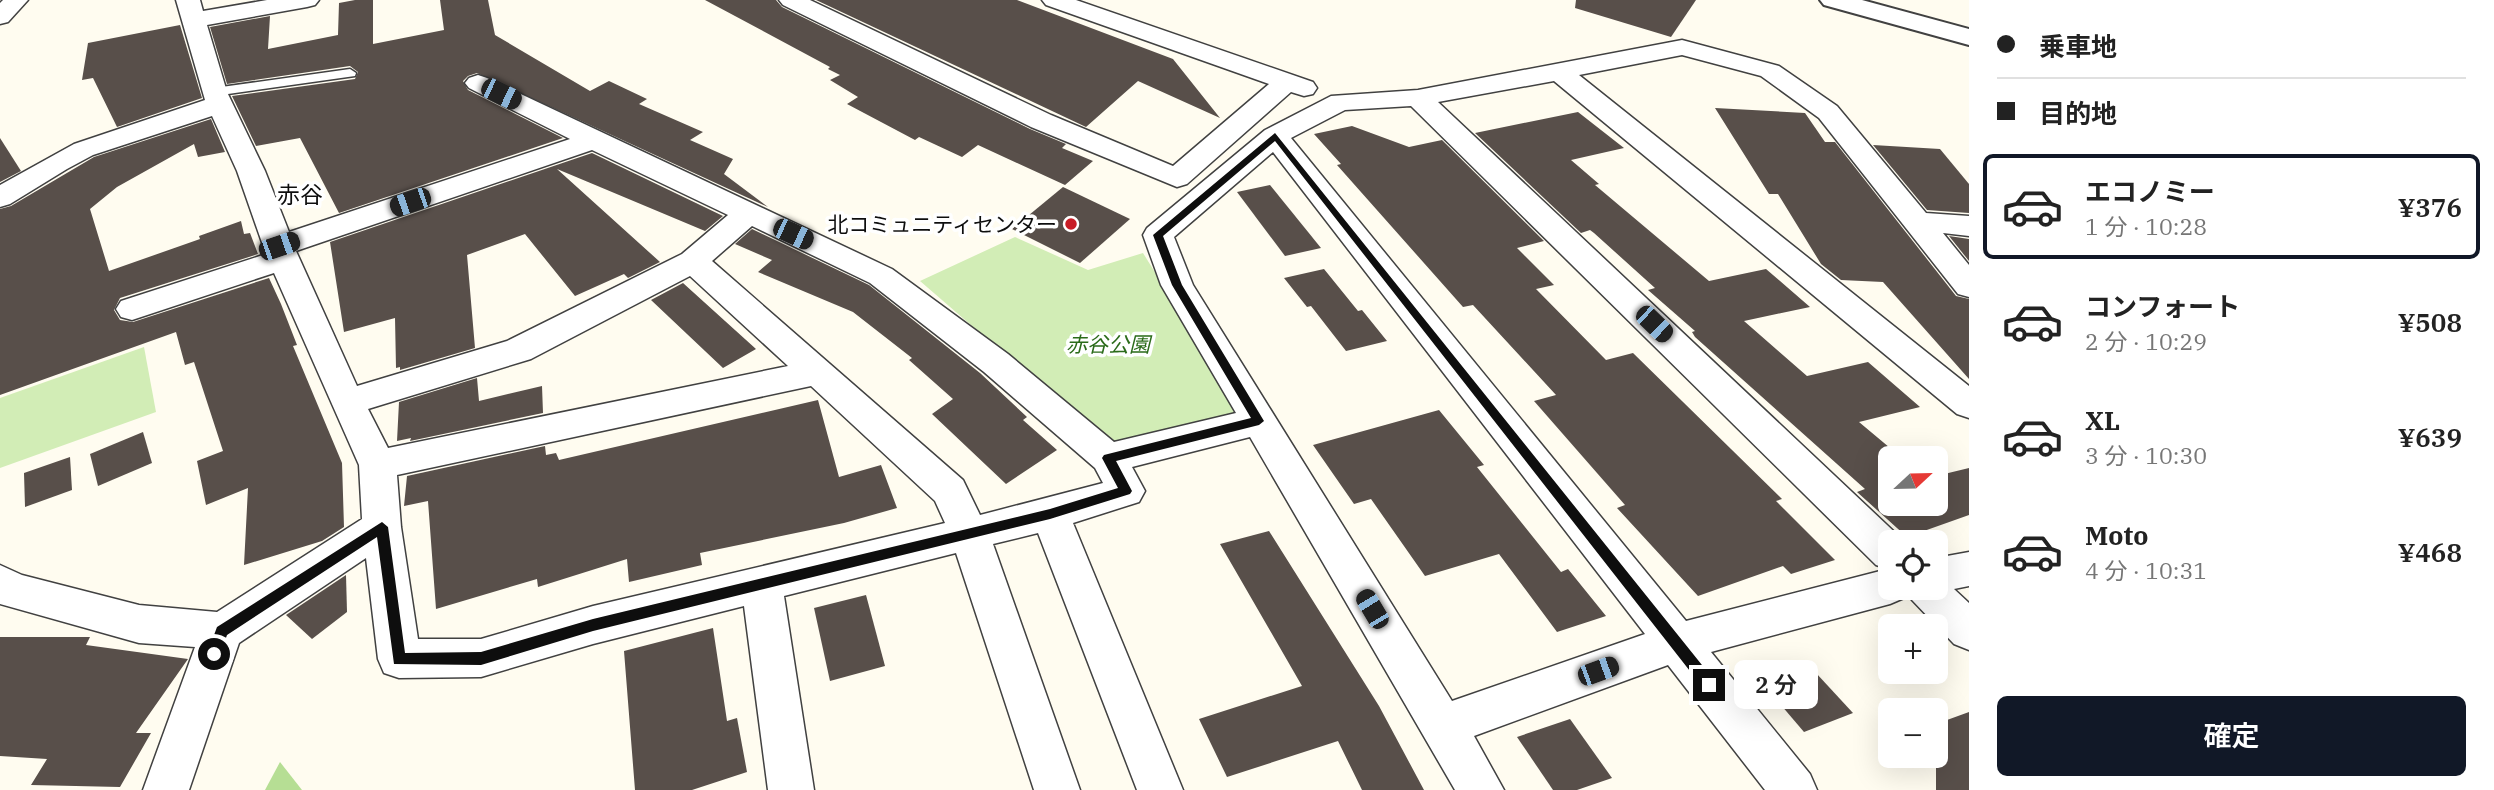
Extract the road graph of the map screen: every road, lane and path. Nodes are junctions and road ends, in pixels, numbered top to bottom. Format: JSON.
{"nodes":[{"id":1,"x":16,"y":0,"type":"edge"},
{"id":2,"x":307,"y":0,"type":"edge"},
{"id":3,"x":791,"y":0,"type":"edge"},
{"id":4,"x":1054,"y":0,"type":"edge"},
{"id":5,"x":1837,"y":1,"type":"edge"},
{"id":6,"x":192,"y":10,"type":"edge"},
{"id":7,"x":0,"y":17,"type":"edge"},
{"id":8,"x":1969,"y":37,"type":"edge"},
{"id":9,"x":1559,"y":72,"type":"junction"},
{"id":10,"x":351,"y":73,"type":"dead end"},
{"id":11,"x":1287,"y":82,"type":"junction"},
{"id":12,"x":478,"y":83,"type":"dead end"},
{"id":13,"x":217,"y":98,"type":"junction"},
{"id":14,"x":1419,"y":98,"type":"junction"},
{"id":15,"x":1340,"y":102,"type":"junction"},
{"id":16,"x":1275,"y":136,"type":"junction"},
{"id":17,"x":594,"y":140,"type":"junction"},
{"id":18,"x":0,"y":198,"type":"edge"},
{"id":19,"x":748,"y":213,"type":"junction"},
{"id":20,"x":1918,"y":222,"type":"junction"},
{"id":21,"x":1969,"y":226,"type":"edge"},
{"id":22,"x":281,"y":252,"type":"junction"},
{"id":23,"x":693,"y":261,"type":"junction"},
{"id":24,"x":1969,"y":285,"type":"edge"},
{"id":25,"x":132,"y":309,"type":"dead end"},
{"id":26,"x":818,"y":372,"type":"junction"},
{"id":27,"x":347,"y":402,"type":"junction"},
{"id":28,"x":1969,"y":405,"type":"edge"},
{"id":29,"x":1259,"y":421,"type":"junction"},
{"id":30,"x":1108,"y":458,"type":"junction"},
{"id":31,"x":378,"y":465,"type":"junction"},
{"id":32,"x":1050,"y":514,"type":"junction"},
{"id":33,"x":382,"y":527,"type":"junction"},
{"id":34,"x":969,"y":532,"type":"junction"},
{"id":35,"x":1878,"y":541,"type":"edge"},
{"id":36,"x":1969,"y":569,"type":"edge"},
{"id":37,"x":1948,"y":573,"type":"edge"},
{"id":38,"x":0,"y":582,"type":"edge"},
{"id":39,"x":762,"y":586,"type":"junction"},
{"id":40,"x":1878,"y":589,"type":"edge"},
{"id":41,"x":1938,"y":600,"type":"edge"},
{"id":42,"x":222,"y":631,"type":"junction"},
{"id":43,"x":1969,"y":631,"type":"edge"},
{"id":44,"x":1675,"y":643,"type":"junction"},
{"id":45,"x":1442,"y":726,"type":"junction"},
{"id":46,"x":166,"y":790,"type":"edge"},
{"id":47,"x":791,"y":790,"type":"edge"},
{"id":48,"x":1057,"y":790,"type":"edge"},
{"id":49,"x":1160,"y":790,"type":"edge"},
{"id":50,"x":1481,"y":790,"type":"edge"},
{"id":51,"x":1794,"y":790,"type":"edge"}],
"edges":[{"from":1,"to":7,"type":"street"},
{"from":2,"to":6,"type":"street"},
{"from":3,"to":11,"type":"street"},
{"from":4,"to":11,"type":"street"},
{"from":5,"to":8,"type":"street"},
{"from":6,"to":13,"type":"street"},
{"from":9,"to":14,"type":"street"},
{"from":9,"to":20,"type":"street"},
{"from":9,"to":28,"type":"street"},
{"from":10,"to":13,"type":"lane"},
{"from":11,"to":15,"type":"street"},
{"from":12,"to":17,"type":"street"},
{"from":13,"to":18,"type":"street"},
{"from":13,"to":22,"type":"street"},
{"from":14,"to":15,"type":"street"},
{"from":14,"to":35,"type":"street"},
{"from":15,"to":16,"type":"street"},
{"from":16,"to":29,"type":"street"},
{"from":16,"to":44,"type":"street"},
{"from":17,"to":19,"type":"street"},
{"from":17,"to":22,"type":"street"},
{"from":19,"to":23,"type":"street"},
{"from":19,"to":30,"type":"street"},
{"from":20,"to":21,"type":"street"},
{"from":20,"to":24,"type":"street"},
{"from":22,"to":25,"type":"street"},
{"from":22,"to":27,"type":"street"},
{"from":23,"to":26,"type":"street"},
{"from":23,"to":27,"type":"street"},
{"from":26,"to":31,"type":"street"},
{"from":26,"to":34,"type":"street"},
{"from":27,"to":31,"type":"street"},
{"from":29,"to":30,"type":"street"},
{"from":29,"to":45,"type":"street"},
{"from":30,"to":32,"type":"street"},
{"from":31,"to":33,"type":"street"},
{"from":32,"to":34,"type":"street"},
{"from":32,"to":49,"type":"street"},
{"from":33,"to":39,"type":"street"},
{"from":33,"to":42,"type":"street"},
{"from":34,"to":39,"type":"street"},
{"from":34,"to":48,"type":"street"},
{"from":36,"to":37,"type":"street"},
{"from":38,"to":42,"type":"street"},
{"from":39,"to":47,"type":"street"},
{"from":40,"to":44,"type":"street"},
{"from":41,"to":43,"type":"street"},
{"from":42,"to":46,"type":"street"},
{"from":44,"to":45,"type":"street"},
{"from":44,"to":51,"type":"street"},
{"from":45,"to":50,"type":"street"}]}
